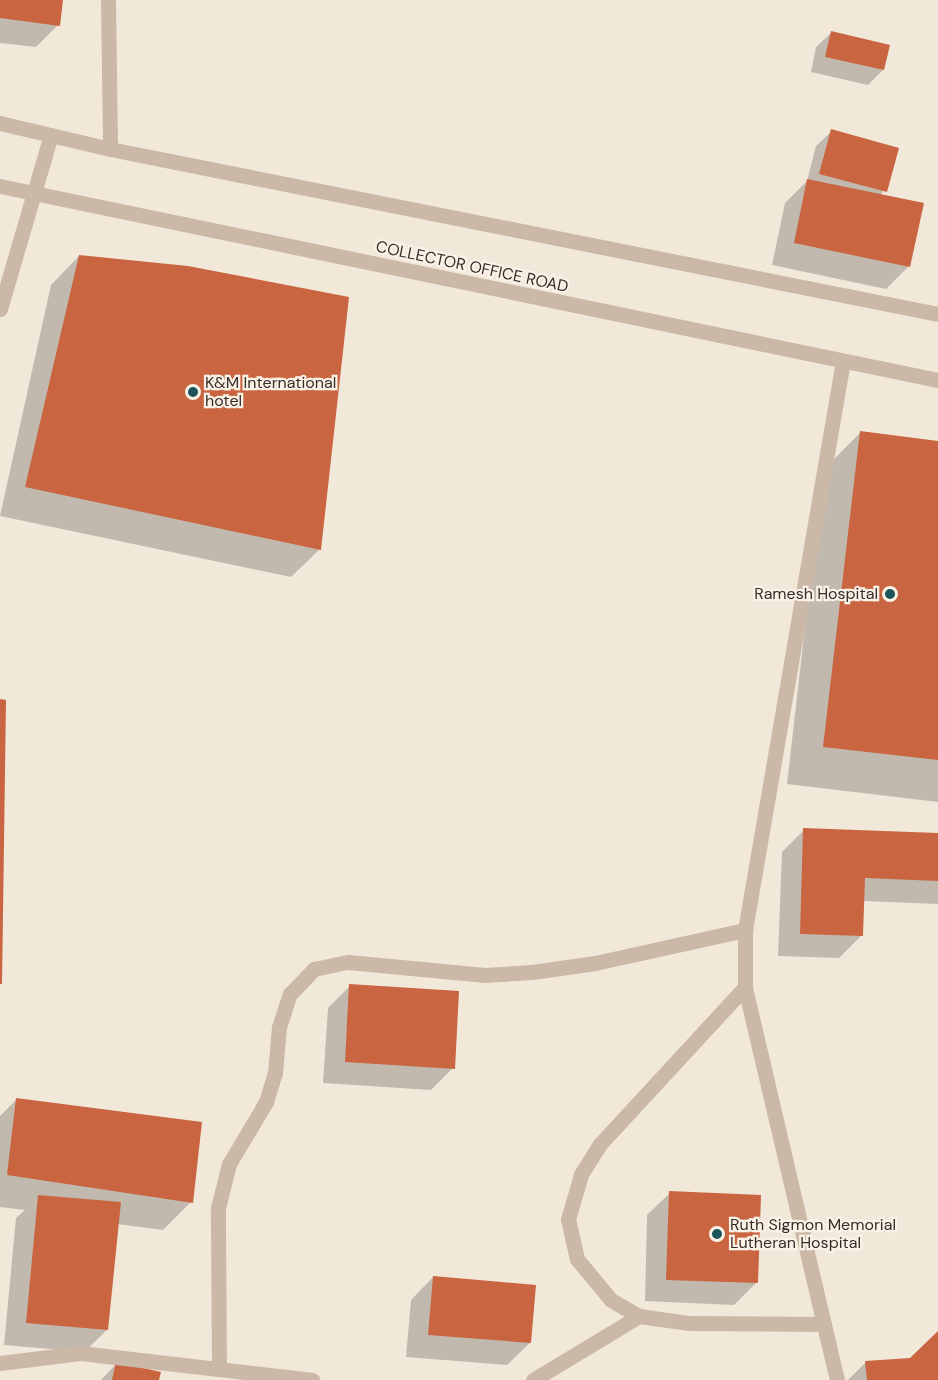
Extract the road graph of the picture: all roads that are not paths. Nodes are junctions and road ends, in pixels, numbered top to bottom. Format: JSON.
{"nodes":[{"id":1,"x":108,"y":0,"type":"edge"},
{"id":2,"x":0,"y":123,"type":"edge"},
{"id":3,"x":51,"y":135,"type":"junction"},
{"id":4,"x":110,"y":149,"type":"junction"},
{"id":5,"x":0,"y":186,"type":"edge"},
{"id":6,"x":31,"y":194,"type":"junction"},
{"id":7,"x":0,"y":309,"type":"edge"},
{"id":8,"x":938,"y":314,"type":"edge"},
{"id":9,"x":843,"y":361,"type":"junction"},
{"id":10,"x":938,"y":380,"type":"edge"},
{"id":11,"x":745,"y":930,"type":"junction"},
{"id":12,"x":745,"y":987,"type":"junction"},
{"id":13,"x":639,"y":1316,"type":"junction"},
{"id":14,"x":824,"y":1324,"type":"junction"},
{"id":15,"x":0,"y":1363,"type":"edge"},
{"id":16,"x":219,"y":1369,"type":"junction"},
{"id":17,"x":312,"y":1380,"type":"edge"},
{"id":18,"x":533,"y":1380,"type":"edge"},
{"id":19,"x":837,"y":1380,"type":"edge"}],
"edges":[{"from":1,"to":4,"type":"street"},
{"from":2,"to":3,"type":"street"},
{"from":3,"to":4,"type":"street"},
{"from":3,"to":6,"type":"street"},
{"from":4,"to":8,"type":"street"},
{"from":5,"to":6,"type":"street","name":"COLLECTOR OFFICE ROAD"},
{"from":6,"to":7,"type":"street"},
{"from":6,"to":9,"type":"street","name":"COLLECTOR OFFICE ROAD"},
{"from":9,"to":10,"type":"street","name":"COLLECTOR OFFICE ROAD"},
{"from":9,"to":11,"type":"street"},
{"from":11,"to":12,"type":"street"},
{"from":11,"to":16,"type":"street"},
{"from":12,"to":13,"type":"street"},
{"from":12,"to":14,"type":"street"},
{"from":13,"to":14,"type":"street"},
{"from":13,"to":18,"type":"street"},
{"from":14,"to":19,"type":"street"},
{"from":15,"to":16,"type":"street"},
{"from":16,"to":17,"type":"street"}]}
